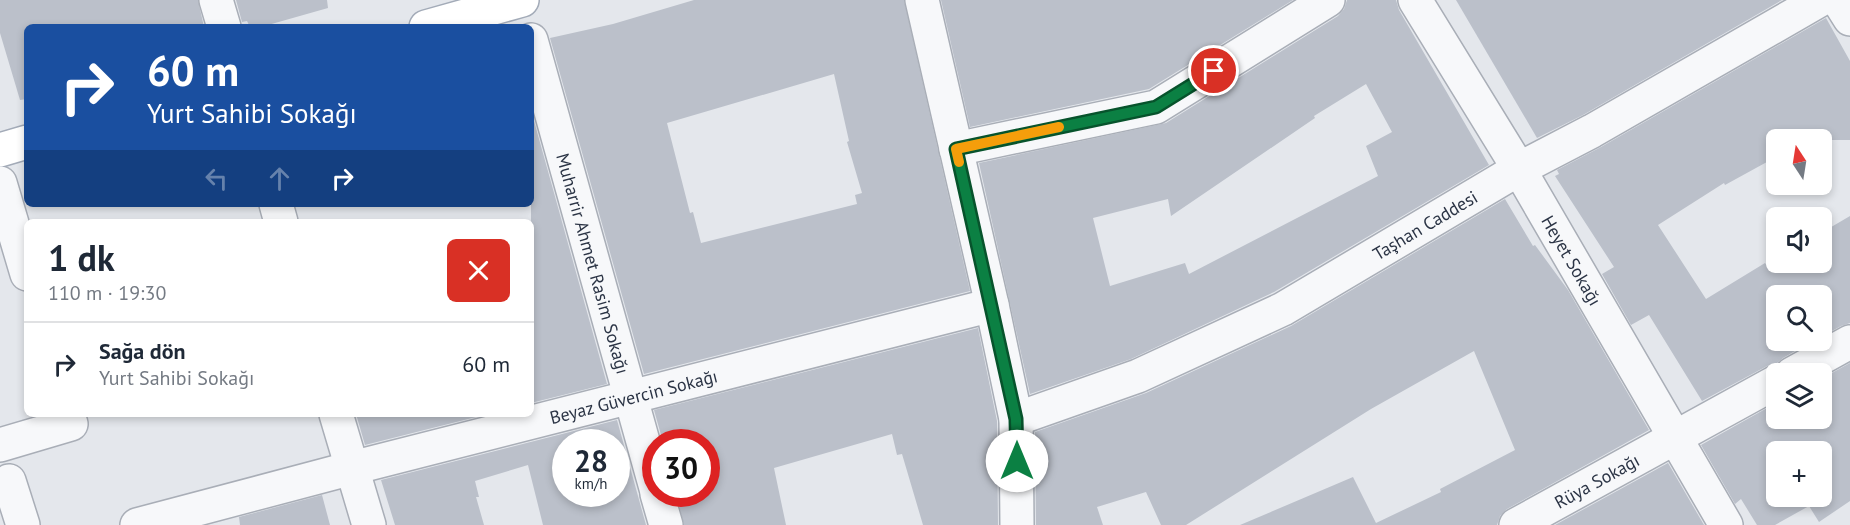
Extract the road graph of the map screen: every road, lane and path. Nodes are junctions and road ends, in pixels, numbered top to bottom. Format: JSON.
{"nodes":[{"id":1,"x":216,"y":0,"type":"edge"},
{"id":2,"x":521,"y":0,"type":"edge"},
{"id":3,"x":922,"y":0,"type":"edge"},
{"id":4,"x":1328,"y":0,"type":"edge"},
{"id":5,"x":1415,"y":0,"type":"edge"},
{"id":6,"x":1820,"y":0,"type":"edge"},
{"id":7,"x":1838,"y":0,"type":"edge"},
{"id":8,"x":1850,"y":20,"type":"edge"},
{"id":9,"x":223,"y":24,"type":"edge"},
{"id":10,"x":437,"y":24,"type":"edge"},
{"id":11,"x":526,"y":24,"type":"edge"},
{"id":12,"x":534,"y":51,"type":"edge"},
{"id":13,"x":24,"y":143,"type":"edge"},
{"id":14,"x":956,"y":149,"type":"junction"},
{"id":15,"x":0,"y":150,"type":"edge"},
{"id":16,"x":1519,"y":169,"type":"junction"},
{"id":17,"x":0,"y":183,"type":"edge"},
{"id":18,"x":24,"y":264,"type":"edge"},
{"id":19,"x":992,"y":305,"type":"junction"},
{"id":20,"x":1850,"y":342,"type":"edge"},
{"id":21,"x":1812,"y":363,"type":"edge"},
{"id":22,"x":1766,"y":388,"type":"edge"},
{"id":23,"x":629,"y":397,"type":"junction"},
{"id":24,"x":69,"y":417,"type":"edge"},
{"id":25,"x":337,"y":417,"type":"edge"},
{"id":26,"x":1016,"y":419,"type":"junction"},
{"id":27,"x":1676,"y":437,"type":"junction"},
{"id":28,"x":642,"y":441,"type":"edge"},
{"id":29,"x":0,"y":445,"type":"edge"},
{"id":30,"x":352,"y":468,"type":"junction"},
{"id":31,"x":3,"y":473,"type":"edge"},
{"id":32,"x":661,"y":507,"type":"edge"},
{"id":33,"x":23,"y":525,"type":"edge"},
{"id":34,"x":137,"y":525,"type":"edge"},
{"id":35,"x":369,"y":525,"type":"edge"},
{"id":36,"x":666,"y":525,"type":"edge"},
{"id":37,"x":1017,"y":525,"type":"edge"},
{"id":38,"x":1516,"y":525,"type":"edge"},
{"id":39,"x":1726,"y":525,"type":"edge"}],
"edges":[{"from":1,"to":9,"type":"street"},
{"from":2,"to":10,"type":"main road"},
{"from":2,"to":11,"type":"street"},
{"from":3,"to":14,"type":"street"},
{"from":4,"to":14,"type":"street"},
{"from":5,"to":16,"type":"street","name":"Heyet Sokağı"},
{"from":6,"to":16,"type":"street","name":"Taşhan Caddesi"},
{"from":7,"to":8,"type":"street"},
{"from":12,"to":23,"type":"street","name":"Muharrir Ahmet Rasim Sokağı"},
{"from":13,"to":15,"type":"main road"},
{"from":14,"to":19,"type":"street"},
{"from":16,"to":26,"type":"street","name":"Taşhan Caddesi"},
{"from":16,"to":27,"type":"street","name":"Heyet Sokağı"},
{"from":17,"to":18,"type":"street"},
{"from":19,"to":23,"type":"street","name":"Beyaz Güvercin Sokağı"},
{"from":19,"to":26,"type":"street"},
{"from":20,"to":21,"type":"street"},
{"from":22,"to":27,"type":"street","name":"Rüya Sokağı"},
{"from":23,"to":28,"type":"street","name":"Muharrir Ahmet Rasim Sokağı"},
{"from":23,"to":30,"type":"street","name":"Beyaz Güvercin Sokağı"},
{"from":24,"to":29,"type":"street"},
{"from":25,"to":30,"type":"street"},
{"from":26,"to":37,"type":"street"},
{"from":27,"to":38,"type":"street","name":"Rüya Sokağı"},
{"from":27,"to":39,"type":"street","name":"Heyet Sokağı"},
{"from":30,"to":34,"type":"street","name":"Beyaz Güvercin Sokağı"},
{"from":30,"to":35,"type":"street"},
{"from":31,"to":33,"type":"street"},
{"from":32,"to":36,"type":"street"}]}
